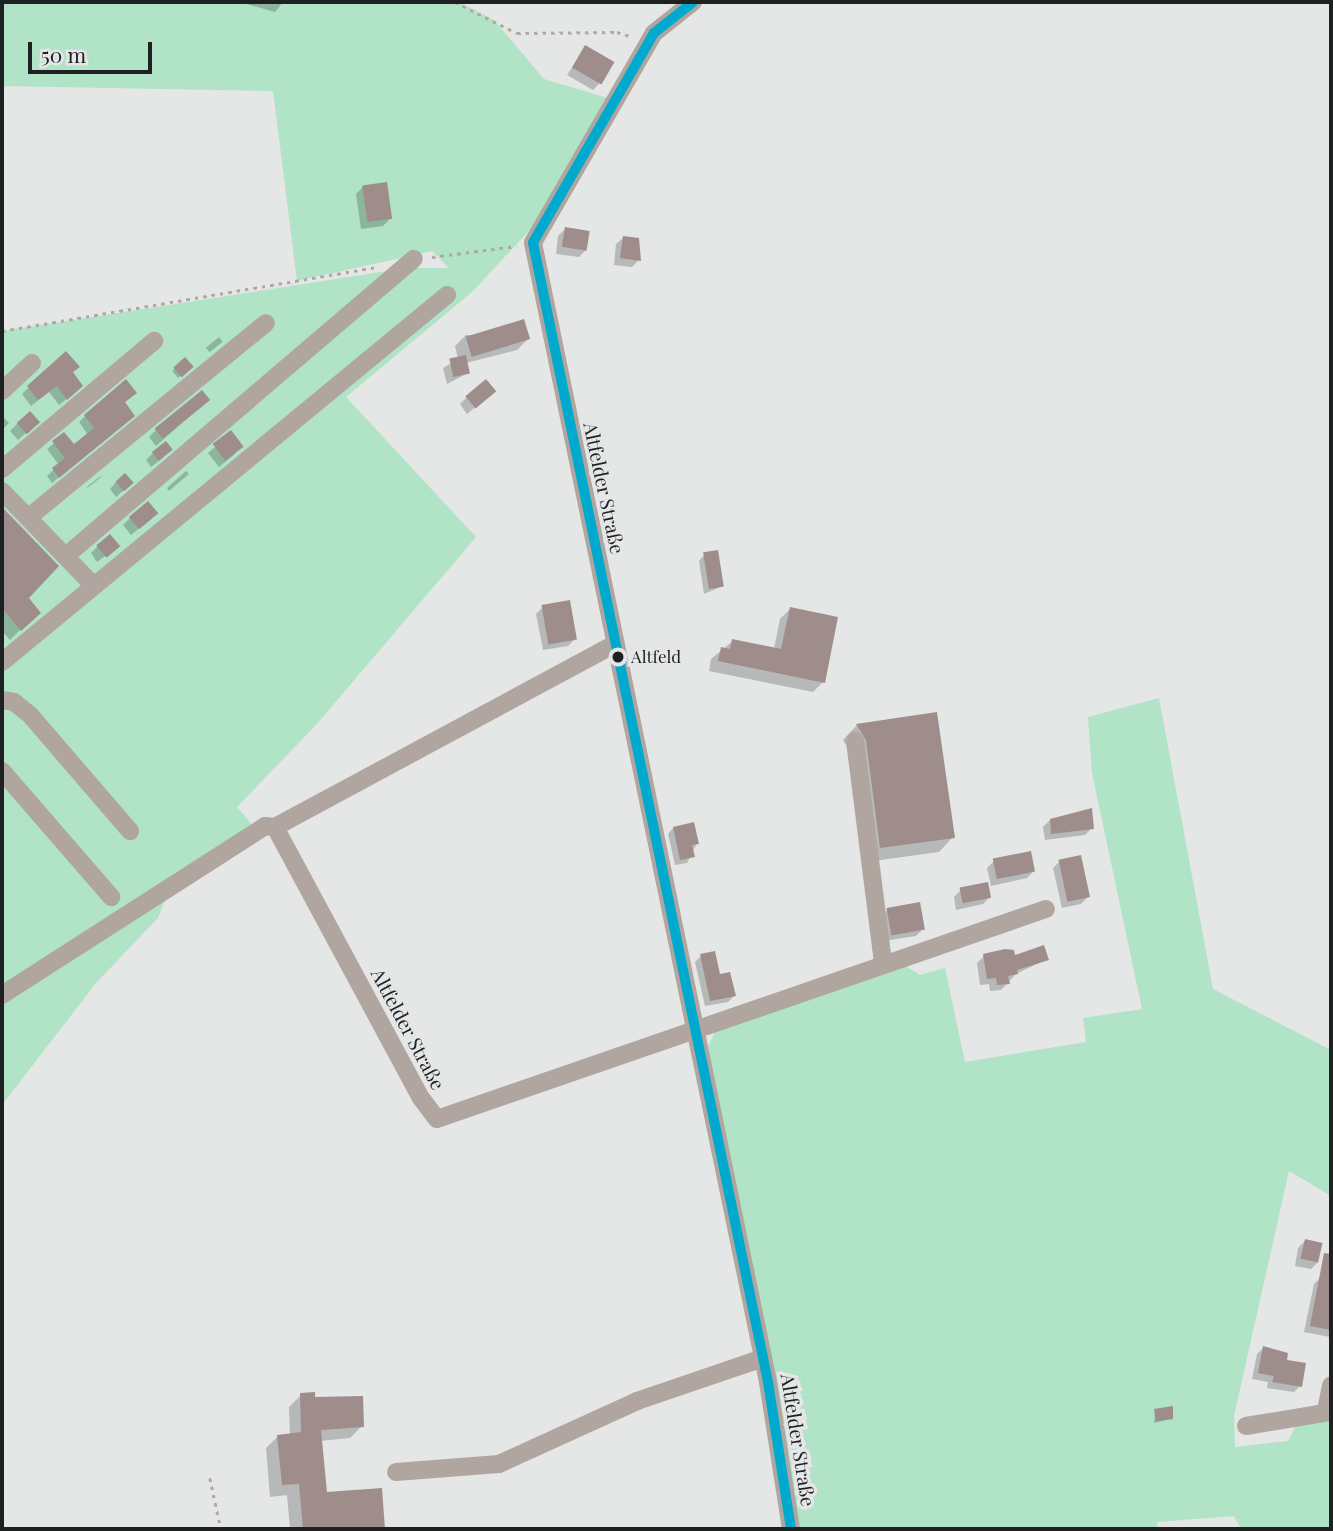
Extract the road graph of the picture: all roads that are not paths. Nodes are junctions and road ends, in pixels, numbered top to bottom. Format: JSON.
{"nodes":[{"id":1,"x":693,"y":2,"type":"edge"},
{"id":2,"x":414,"y":259,"type":"road end"},
{"id":3,"x":447,"y":295,"type":"dead end"},
{"id":4,"x":266,"y":323,"type":"dead end"},
{"id":5,"x":154,"y":341,"type":"dead end"},
{"id":6,"x":32,"y":363,"type":"dead end"},
{"id":7,"x":2,"y":391,"type":"edge"},
{"id":8,"x":2,"y":469,"type":"edge"},
{"id":9,"x":2,"y":491,"type":"edge"},
{"id":10,"x":29,"y":517,"type":"junction"},
{"id":11,"x":67,"y":555,"type":"junction"},
{"id":12,"x":92,"y":584,"type":"junction"},
{"id":13,"x":615,"y":644,"type":"junction"},
{"id":14,"x":2,"y":662,"type":"edge"},
{"id":15,"x":2,"y":700,"type":"edge"},
{"id":16,"x":855,"y":741,"type":"dead end"},
{"id":17,"x":2,"y":771,"type":"edge"},
{"id":18,"x":275,"y":827,"type":"junction"},
{"id":19,"x":130,"y":831,"type":"dead end"},
{"id":20,"x":111,"y":897,"type":"dead end"},
{"id":21,"x":1046,"y":909,"type":"dead end"},
{"id":22,"x":883,"y":964,"type":"junction"},
{"id":23,"x":2,"y":995,"type":"edge"},
{"id":24,"x":694,"y":1029,"type":"junction"},
{"id":25,"x":763,"y":1358,"type":"junction"},
{"id":26,"x":1331,"y":1385,"type":"edge"},
{"id":27,"x":1329,"y":1412,"type":"edge"},
{"id":28,"x":1246,"y":1426,"type":"dead end"},
{"id":29,"x":396,"y":1472,"type":"dead end"},
{"id":30,"x":791,"y":1529,"type":"edge"}],
"edges":[{"from":1,"to":13,"type":"street","name":"Altfelder Straße"},
{"from":2,"to":11,"type":"street"},
{"from":3,"to":12,"type":"street"},
{"from":4,"to":10,"type":"street"},
{"from":5,"to":8,"type":"street"},
{"from":6,"to":7,"type":"street"},
{"from":9,"to":10,"type":"street"},
{"from":10,"to":11,"type":"street"},
{"from":11,"to":12,"type":"street"},
{"from":12,"to":14,"type":"street"},
{"from":13,"to":18,"type":"street"},
{"from":13,"to":24,"type":"street","name":"Altfelder Straße"},
{"from":15,"to":19,"type":"street"},
{"from":16,"to":22,"type":"street"},
{"from":17,"to":20,"type":"street"},
{"from":18,"to":23,"type":"street"},
{"from":18,"to":24,"type":"street","name":"Altfelder Straße"},
{"from":21,"to":22,"type":"street","name":"Altfelder Straße"},
{"from":22,"to":24,"type":"street","name":"Altfelder Straße"},
{"from":24,"to":25,"type":"street","name":"Altfelder Straße"},
{"from":25,"to":29,"type":"street"},
{"from":25,"to":30,"type":"street","name":"Altfelder Straße"},
{"from":26,"to":27,"type":"street"},
{"from":27,"to":28,"type":"street"}]}
